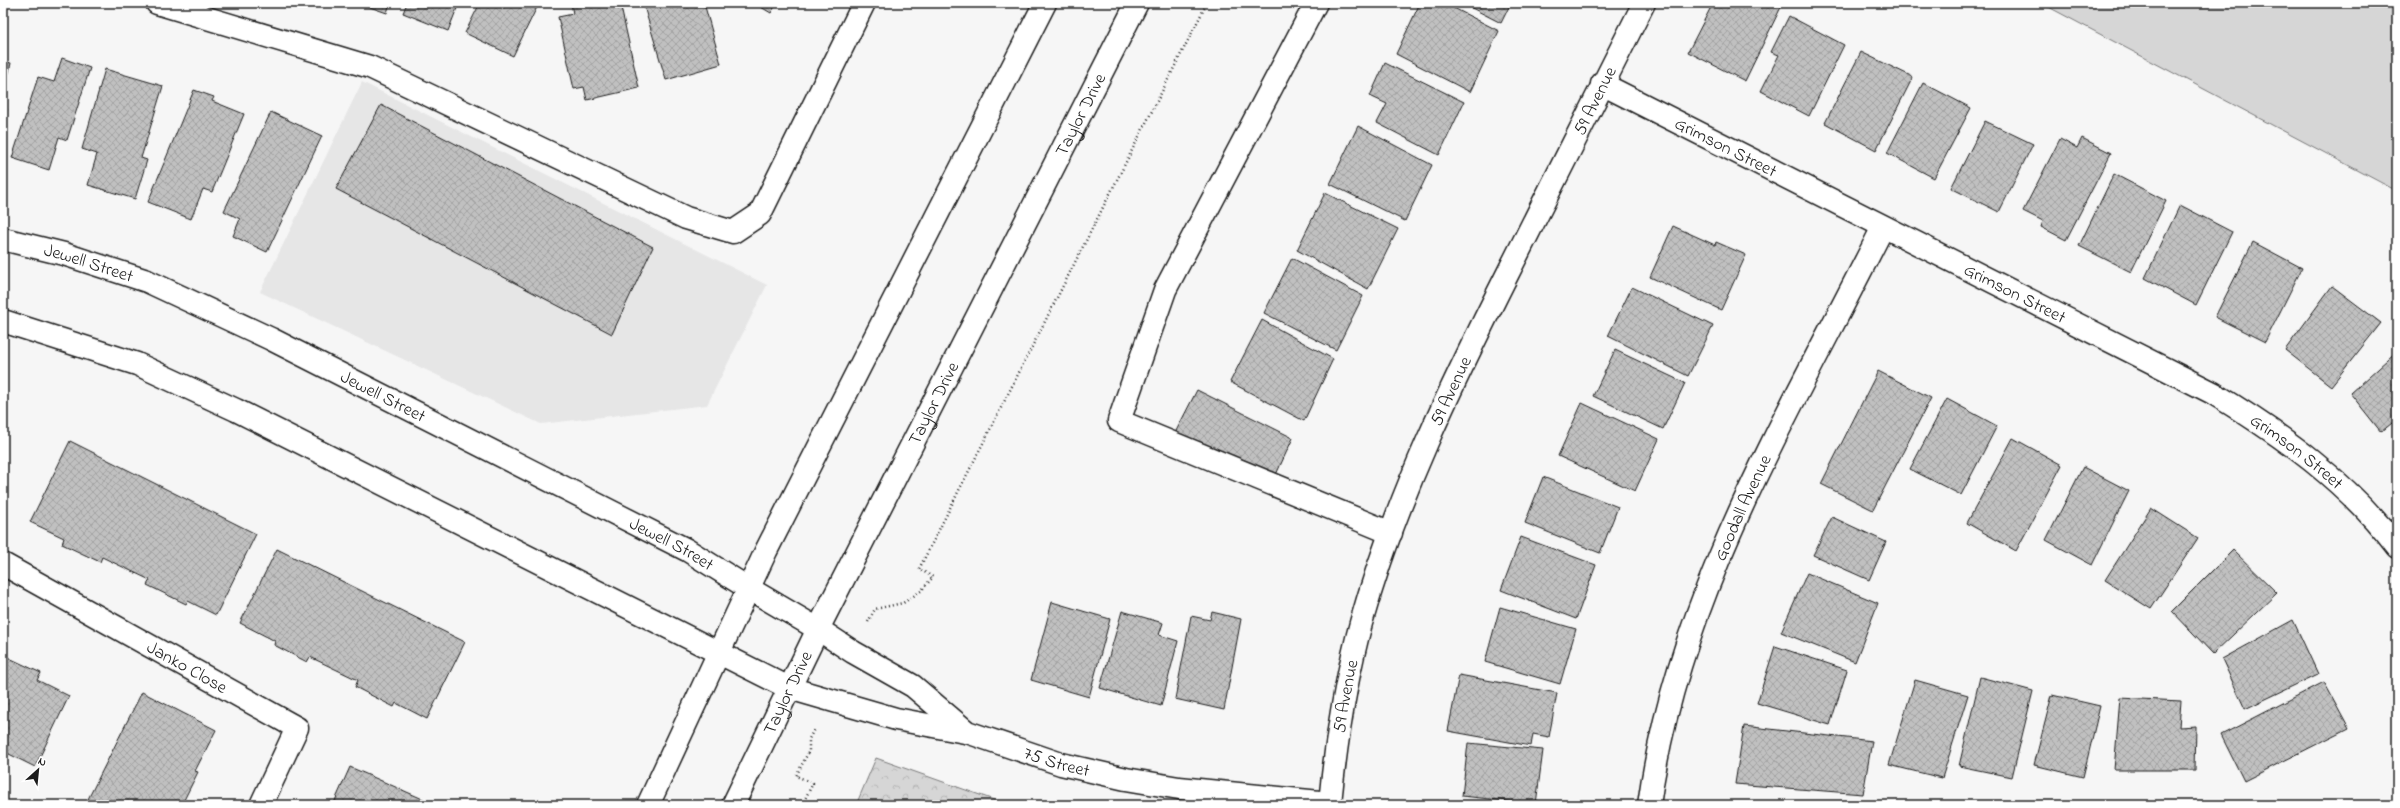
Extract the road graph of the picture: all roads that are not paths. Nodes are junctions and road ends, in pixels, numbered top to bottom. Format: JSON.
{"nodes":[{"id":1,"x":157,"y":3,"type":"edge"},
{"id":2,"x":864,"y":3,"type":"edge"},
{"id":3,"x":1045,"y":3,"type":"edge"},
{"id":4,"x":1137,"y":3,"type":"edge"},
{"id":5,"x":1316,"y":3,"type":"edge"},
{"id":6,"x":1644,"y":3,"type":"edge"},
{"id":7,"x":1602,"y":84,"type":"junction"},
{"id":8,"x":1883,"y":227,"type":"junction"},
{"id":9,"x":3,"y":239,"type":"edge"},
{"id":10,"x":3,"y":321,"type":"edge"},
{"id":11,"x":1391,"y":534,"type":"junction"},
{"id":12,"x":2397,"y":546,"type":"edge"},
{"id":13,"x":3,"y":564,"type":"edge"},
{"id":14,"x":748,"y":588,"type":"junction"},
{"id":15,"x":818,"y":629,"type":"junction"},
{"id":16,"x":718,"y":653,"type":"junction"},
{"id":17,"x":789,"y":688,"type":"junction"},
{"id":18,"x":967,"y":732,"type":"junction"},
{"id":19,"x":1330,"y":804,"type":"edge"},
{"id":20,"x":261,"y":805,"type":"edge"},
{"id":21,"x":648,"y":805,"type":"edge"},
{"id":22,"x":734,"y":805,"type":"edge"},
{"id":23,"x":1648,"y":805,"type":"edge"}],
"edges":[{"from":1,"to":2,"type":"street"},
{"from":3,"to":14,"type":"street"},
{"from":4,"to":15,"type":"street","name":"Taylor Drive"},
{"from":5,"to":11,"type":"street"},
{"from":6,"to":7,"type":"street","name":"59 Avenue"},
{"from":7,"to":8,"type":"street","name":"Grimson Street"},
{"from":7,"to":11,"type":"street","name":"59 Avenue"},
{"from":8,"to":12,"type":"street","name":"Grimson Street"},
{"from":8,"to":23,"type":"street","name":"Goodall Avenue"},
{"from":9,"to":14,"type":"street","name":"Jewell Street"},
{"from":10,"to":16,"type":"street"},
{"from":11,"to":19,"type":"street","name":"59 Avenue"},
{"from":13,"to":20,"type":"street","name":"Janko Close"},
{"from":14,"to":15,"type":"street","name":"Jewell Street"},
{"from":14,"to":16,"type":"street"},
{"from":15,"to":17,"type":"street","name":"Taylor Drive"},
{"from":15,"to":18,"type":"street","name":"75 Street"},
{"from":16,"to":17,"type":"street"},
{"from":16,"to":21,"type":"street"},
{"from":17,"to":18,"type":"street"},
{"from":17,"to":22,"type":"street","name":"Taylor Drive"},
{"from":18,"to":19,"type":"street","name":"75 Street"}]}
